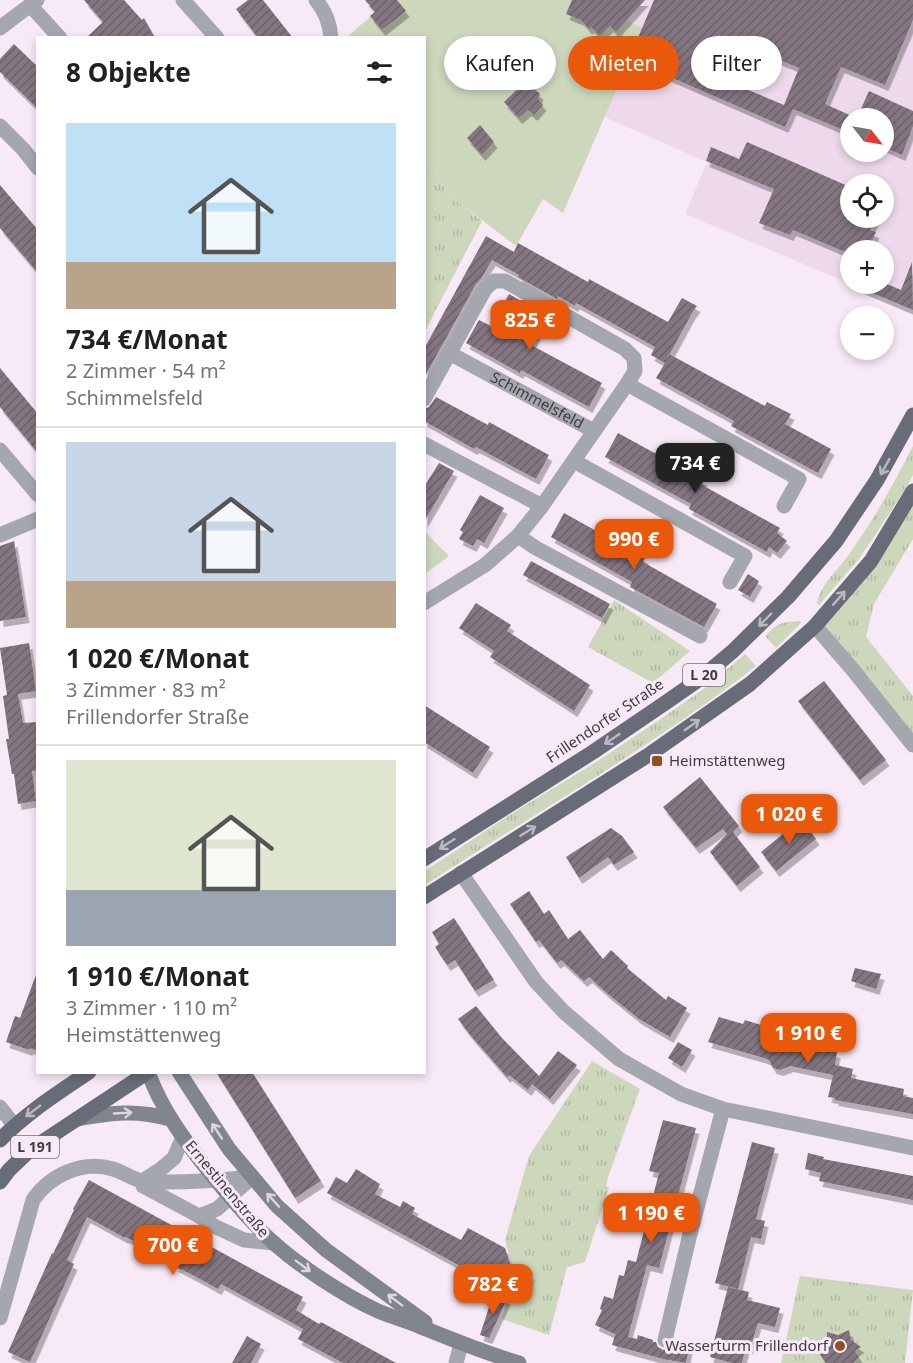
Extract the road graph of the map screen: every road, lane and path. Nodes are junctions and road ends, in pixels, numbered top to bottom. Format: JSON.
{"nodes":[{"id":1,"x":183,"y":0,"type":"edge"},
{"id":2,"x":316,"y":0,"type":"edge"},
{"id":3,"x":34,"y":3,"type":"edge"},
{"id":4,"x":0,"y":28,"type":"edge"},
{"id":5,"x":59,"y":36,"type":"edge"},
{"id":6,"x":215,"y":36,"type":"edge"},
{"id":7,"x":331,"y":36,"type":"edge"},
{"id":8,"x":0,"y":126,"type":"edge"},
{"id":9,"x":36,"y":165,"type":"edge"},
{"id":10,"x":449,"y":353,"type":"junction"},
{"id":11,"x":627,"y":384,"type":"junction"},
{"id":12,"x":426,"y":395,"type":"edge"},
{"id":13,"x":913,"y":416,"type":"edge"},
{"id":14,"x":594,"y":431,"type":"junction"},
{"id":15,"x":426,"y":445,"type":"edge"},
{"id":16,"x":0,"y":450,"type":"edge"},
{"id":17,"x":574,"y":461,"type":"junction"},
{"id":18,"x":913,"y":490,"type":"edge"},
{"id":19,"x":36,"y":493,"type":"edge"},
{"id":20,"x":784,"y":506,"type":"dead end"},
{"id":21,"x":542,"y":507,"type":"junction"},
{"id":22,"x":36,"y":520,"type":"edge"},
{"id":23,"x":0,"y":535,"type":"edge"},
{"id":24,"x":518,"y":536,"type":"junction"},
{"id":25,"x":730,"y":582,"type":"dead end"},
{"id":26,"x":426,"y":602,"type":"edge"},
{"id":27,"x":815,"y":626,"type":"junction"},
{"id":28,"x":700,"y":636,"type":"dead end"},
{"id":29,"x":913,"y":745,"type":"edge"},
{"id":30,"x":426,"y":858,"type":"edge"},
{"id":31,"x":461,"y":873,"type":"junction"},
{"id":32,"x":426,"y":896,"type":"edge"},
{"id":33,"x":86,"y":1074,"type":"edge"},
{"id":34,"x":145,"y":1074,"type":"edge"},
{"id":35,"x":149,"y":1074,"type":"edge"},
{"id":36,"x":180,"y":1074,"type":"edge"},
{"id":37,"x":0,"y":1107,"type":"edge"},
{"id":38,"x":723,"y":1108,"type":"junction"},
{"id":39,"x":76,"y":1119,"type":"junction"},
{"id":40,"x":170,"y":1119,"type":"junction"},
{"id":41,"x":14,"y":1125,"type":"junction"},
{"id":42,"x":183,"y":1137,"type":"junction"},
{"id":43,"x":0,"y":1140,"type":"edge"},
{"id":44,"x":913,"y":1148,"type":"edge"},
{"id":45,"x":252,"y":1177,"type":"junction"},
{"id":46,"x":216,"y":1180,"type":"junction"},
{"id":47,"x":142,"y":1181,"type":"junction"},
{"id":48,"x":0,"y":1182,"type":"edge"},
{"id":49,"x":230,"y":1197,"type":"junction"},
{"id":50,"x":199,"y":1215,"type":"junction"},
{"id":51,"x":274,"y":1243,"type":"junction"},
{"id":52,"x":0,"y":1318,"type":"edge"},
{"id":53,"x":665,"y":1340,"type":"dead end"},
{"id":54,"x":461,"y":1344,"type":"junction"},
{"id":55,"x":456,"y":1363,"type":"edge"},
{"id":56,"x":519,"y":1363,"type":"edge"}],
"edges":[{"from":1,"to":6,"type":"street"},
{"from":2,"to":7,"type":"street"},
{"from":3,"to":4,"type":"street"},
{"from":3,"to":5,"type":"street"},
{"from":8,"to":9,"type":"street"},
{"from":10,"to":11,"type":"street","name":"Schimmelsfeld"},
{"from":10,"to":12,"type":"street","name":"Schimmelsfeld"},
{"from":10,"to":14,"type":"street","name":"Schimmelsfeld"},
{"from":11,"to":14,"type":"street","name":"Schimmelsfeld"},
{"from":11,"to":20,"type":"street"},
{"from":13,"to":30,"type":"main road","name":"Frillendorfer Straße","number":"L 20","one_way":true},
{"from":14,"to":17,"type":"street","name":"Schimmelsfeld"},
{"from":15,"to":21,"type":"street"},
{"from":16,"to":19,"type":"street"},
{"from":17,"to":21,"type":"street","name":"Schimmelsfeld"},
{"from":17,"to":25,"type":"street"},
{"from":27,"to":18,"type":"main road","number":"L 20","one_way":true},
{"from":21,"to":24,"type":"street","name":"Schimmelsfeld"},
{"from":22,"to":23,"type":"street"},
{"from":24,"to":26,"type":"street","name":"Schimmelsfeld"},
{"from":24,"to":28,"type":"street"},
{"from":27,"to":29,"type":"street"},
{"from":31,"to":27,"type":"main road","number":"L 20","one_way":true},
{"from":31,"to":32,"type":"main road","number":"L 20"},
{"from":31,"to":38,"type":"street"},
{"from":33,"to":41,"type":"main road","number":"L 191","one_way":true},
{"from":34,"to":39,"type":"main road","number":"L 191"},
{"from":35,"to":40,"type":"main road","name":"Ernestinenstraße"},
{"from":45,"to":36,"type":"main road","name":"Ernestinenstraße","one_way":true},
{"from":37,"to":41,"type":"street"},
{"from":38,"to":44,"type":"street"},
{"from":38,"to":53,"type":"street"},
{"from":39,"to":40,"type":"main road","number":"L 191","one_way":true},
{"from":39,"to":48,"type":"main road","number":"L 191"},
{"from":40,"to":42,"type":"main road","name":"Ernestinenstraße"},
{"from":41,"to":43,"type":"main road","number":"L 191"},
{"from":42,"to":46,"type":"main road","name":"Ernestinenstraße"},
{"from":42,"to":47,"type":"street"},
{"from":45,"to":46,"type":"street"},
{"from":45,"to":49,"type":"street"},
{"from":54,"to":45,"type":"main road","name":"Ernestinenstraße","one_way":true},
{"from":46,"to":47,"type":"street"},
{"from":46,"to":49,"type":"main road","name":"Ernestinenstraße"},
{"from":47,"to":50,"type":"street"},
{"from":47,"to":52,"type":"street"},
{"from":49,"to":50,"type":"street"},
{"from":49,"to":51,"type":"main road","name":"Ernestinenstraße"},
{"from":50,"to":51,"type":"street"},
{"from":51,"to":54,"type":"main road","name":"Ernestinenstraße","one_way":true},
{"from":54,"to":55,"type":"street"},
{"from":54,"to":56,"type":"main road","name":"Ernestinenstraße"}]}
